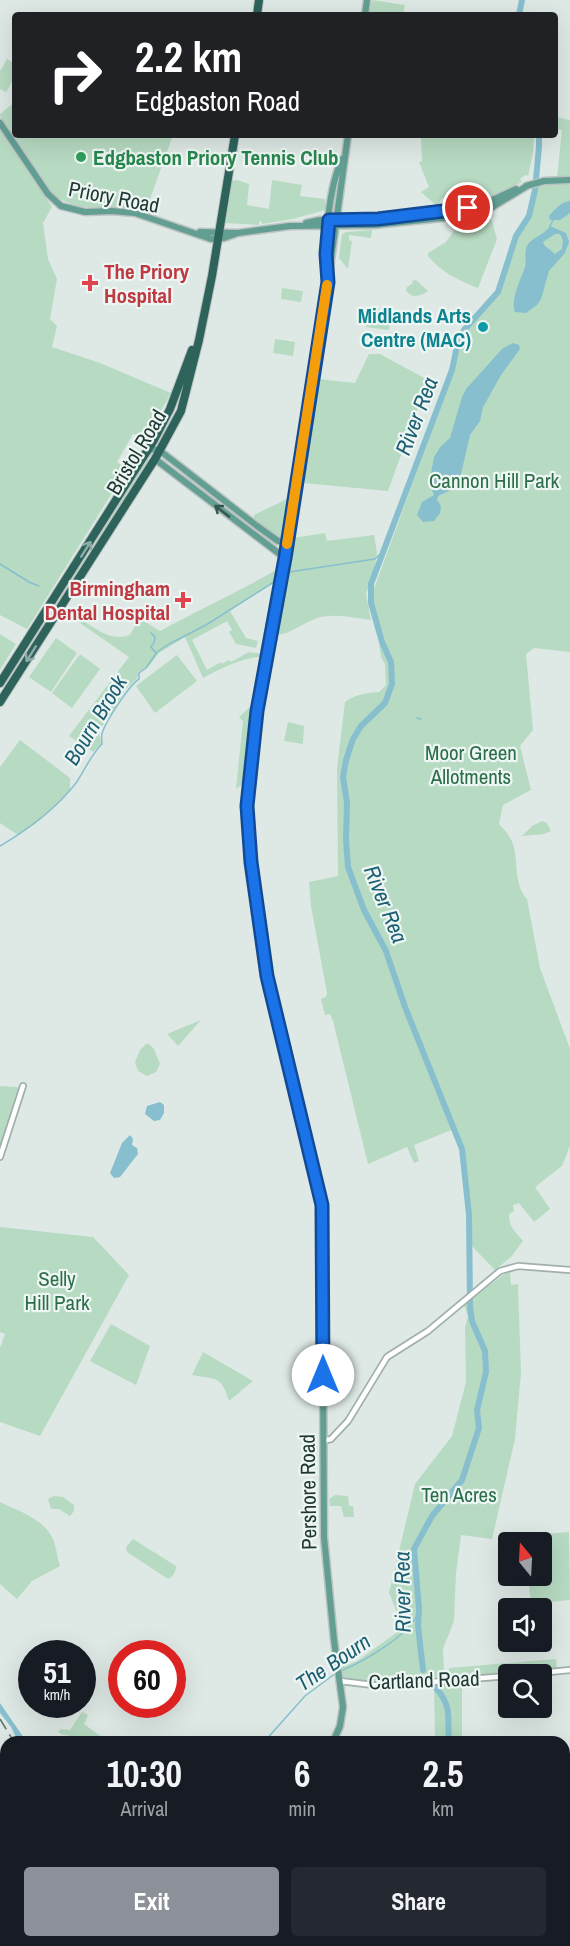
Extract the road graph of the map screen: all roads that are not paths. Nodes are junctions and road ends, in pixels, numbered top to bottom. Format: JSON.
{"nodes":[{"id":1,"x":0,"y":123,"type":"edge"},
{"id":2,"x":234,"y":138,"type":"edge"},
{"id":3,"x":347,"y":138,"type":"edge"},
{"id":4,"x":570,"y":180,"type":"edge"},
{"id":5,"x":332,"y":223,"type":"junction"},
{"id":6,"x":217,"y":236,"type":"junction"},
{"id":7,"x":159,"y":450,"type":"junction"},
{"id":8,"x":144,"y":456,"type":"junction"},
{"id":9,"x":155,"y":459,"type":"junction"},
{"id":10,"x":187,"y":471,"type":"junction"},
{"id":11,"x":181,"y":479,"type":"junction"},
{"id":12,"x":257,"y":526,"type":"junction"},
{"id":13,"x":250,"y":532,"type":"junction"},
{"id":14,"x":287,"y":543,"type":"junction"},
{"id":15,"x":285,"y":558,"type":"junction"},
{"id":16,"x":10,"y":668,"type":"junction"},
{"id":17,"x":20,"y":670,"type":"junction"},
{"id":18,"x":0,"y":683,"type":"edge"},
{"id":19,"x":8,"y":689,"type":"junction"},
{"id":20,"x":0,"y":702,"type":"edge"},
{"id":21,"x":23,"y":1086,"type":"dead end"},
{"id":22,"x":0,"y":1157,"type":"edge"},
{"id":23,"x":570,"y":1270,"type":"edge"},
{"id":24,"x":324,"y":1428,"type":"junction"},
{"id":25,"x":335,"y":1436,"type":"junction"},
{"id":26,"x":323,"y":1441,"type":"junction"},
{"id":27,"x":570,"y":1670,"type":"edge"},
{"id":28,"x":552,"y":1672,"type":"edge"},
{"id":29,"x":339,"y":1674,"type":"junction"},
{"id":30,"x":498,"y":1677,"type":"edge"},
{"id":31,"x":336,"y":1736,"type":"edge"}],
"edges":[{"from":1,"to":6,"type":"main road","name":"Priory Road"},
{"from":2,"to":6,"type":"highway","name":"Bristol Road"},
{"from":3,"to":5,"type":"main road","name":"Pershore Road"},
{"from":4,"to":5,"type":"main road","name":"Priory Road"},
{"from":5,"to":6,"type":"main road","name":"Priory Road"},
{"from":5,"to":14,"type":"main road","name":"Pershore Road"},
{"from":6,"to":7,"type":"highway","name":"Bristol Road"},
{"from":6,"to":8,"type":"highway","name":"Bristol Road"},
{"from":7,"to":8,"type":"main road"},
{"from":7,"to":9,"type":"highway","name":"Bristol Road"},
{"from":7,"to":10,"type":"main road"},
{"from":16,"to":8,"type":"highway","name":"Bristol Road","one_way":true},
{"from":9,"to":11,"type":"main road"},
{"from":9,"to":17,"type":"highway","name":"Bristol Road","one_way":true},
{"from":10,"to":11,"type":"main road"},
{"from":10,"to":12,"type":"main road"},
{"from":13,"to":11,"type":"main road","one_way":true},
{"from":12,"to":13,"type":"main road"},
{"from":12,"to":14,"type":"main road"},
{"from":13,"to":15,"type":"main road"},
{"from":14,"to":15,"type":"main road","name":"Pershore Road"},
{"from":15,"to":24,"type":"main road","name":"Pershore Road"},
{"from":16,"to":17,"type":"highway"},
{"from":16,"to":18,"type":"highway","name":"Bristol Road"},
{"from":17,"to":19,"type":"highway","name":"Bristol Road"},
{"from":18,"to":19,"type":"highway"},
{"from":19,"to":20,"type":"highway","name":"Bristol Road"},
{"from":21,"to":22,"type":"street"},
{"from":23,"to":25,"type":"street"},
{"from":24,"to":25,"type":"street"},
{"from":24,"to":26,"type":"main road","name":"Pershore Road"},
{"from":25,"to":26,"type":"street"},
{"from":26,"to":29,"type":"main road","name":"Pershore Road"},
{"from":27,"to":28,"type":"street"},
{"from":29,"to":30,"type":"street","name":"Cartland Road"},
{"from":29,"to":31,"type":"main road","name":"Pershore Road"}]}
